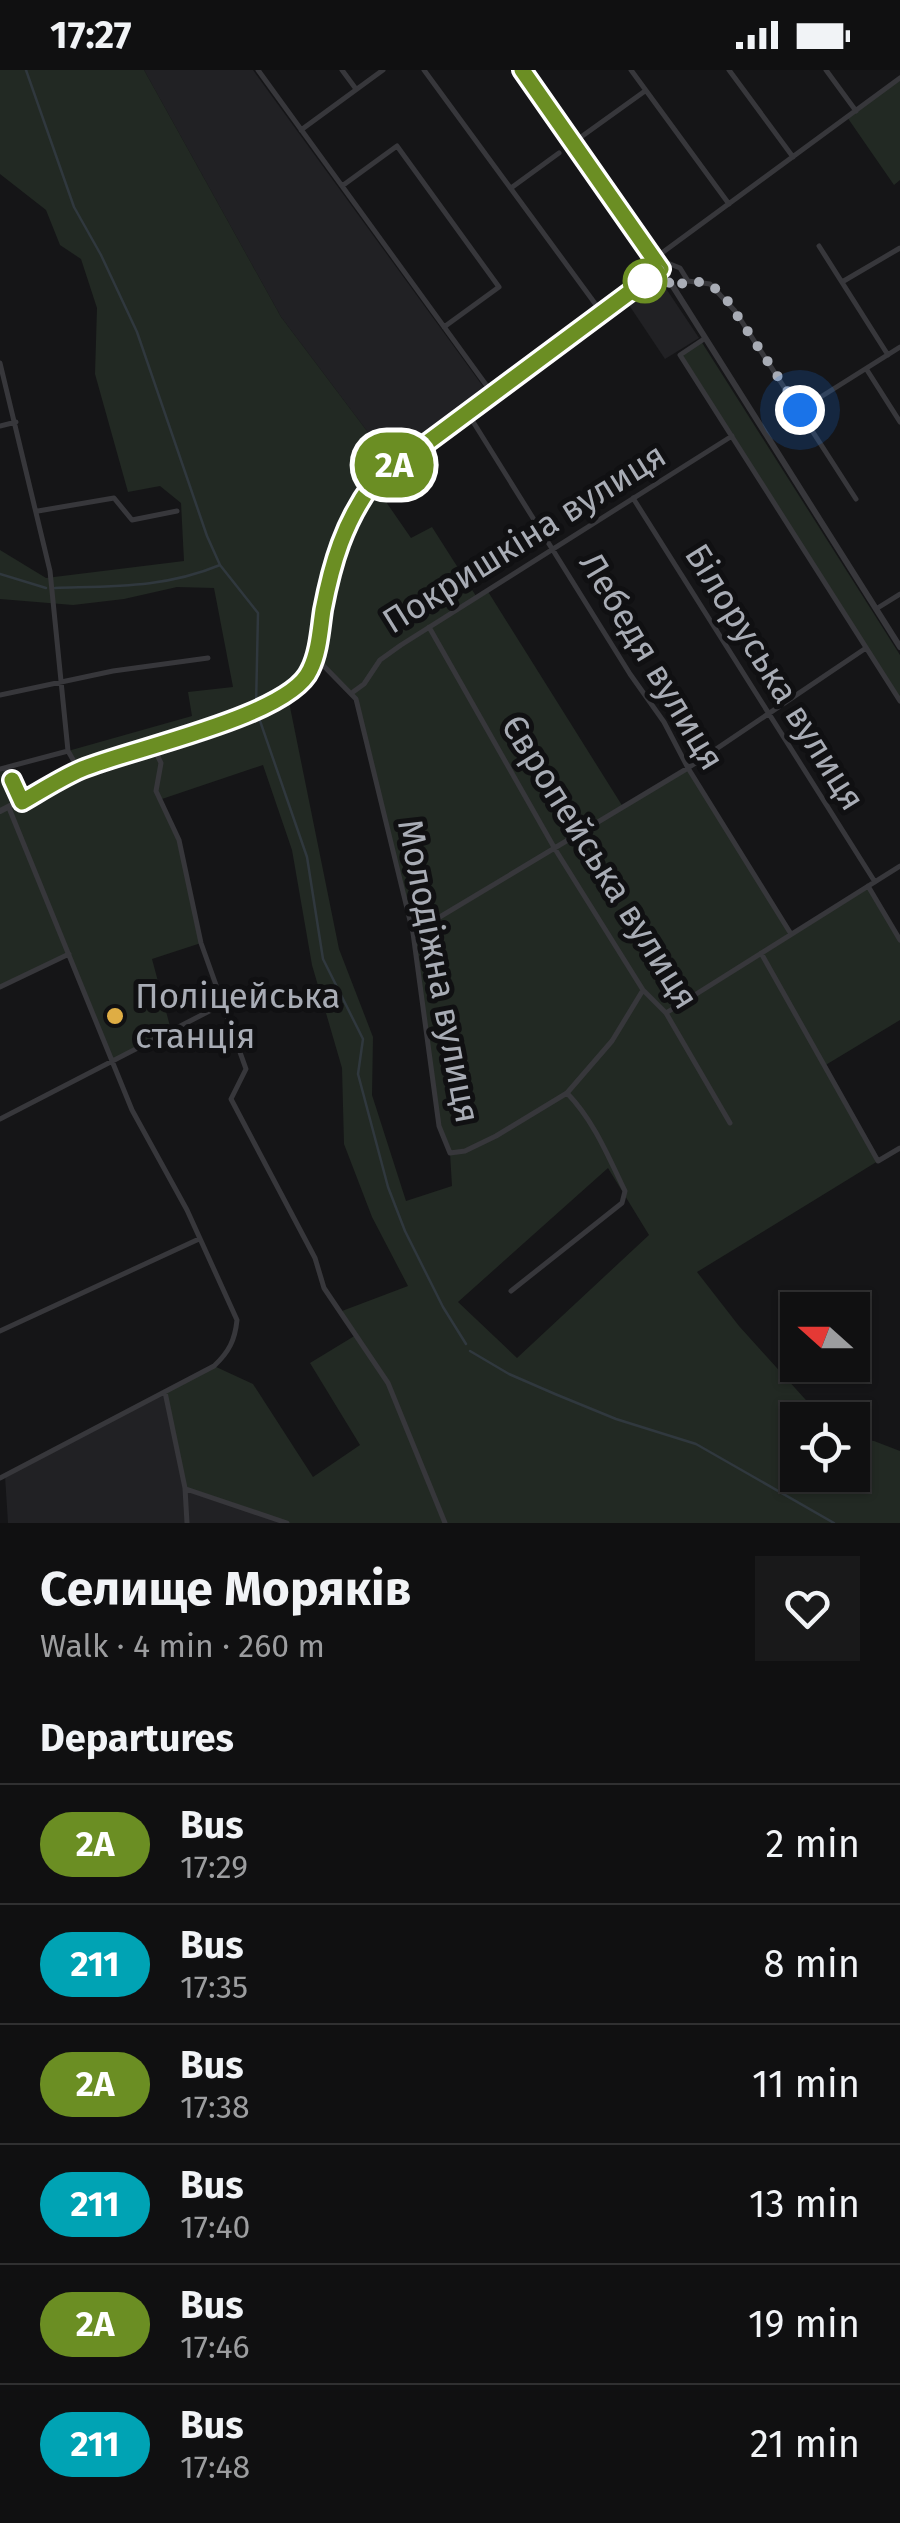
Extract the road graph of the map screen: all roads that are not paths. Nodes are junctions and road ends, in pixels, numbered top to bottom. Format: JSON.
{"nodes":[{"id":1,"x":258,"y":70,"type":"edge"},
{"id":2,"x":342,"y":70,"type":"edge"},
{"id":3,"x":383,"y":70,"type":"edge"},
{"id":4,"x":424,"y":70,"type":"edge"},
{"id":5,"x":522,"y":70,"type":"edge"},
{"id":6,"x":630,"y":70,"type":"edge"},
{"id":7,"x":729,"y":70,"type":"edge"},
{"id":8,"x":826,"y":70,"type":"edge"},
{"id":9,"x":900,"y":78,"type":"edge"},
{"id":10,"x":356,"y":89,"type":"junction"},
{"id":11,"x":646,"y":91,"type":"junction"},
{"id":12,"x":856,"y":111,"type":"junction"},
{"id":13,"x":301,"y":130,"type":"junction"},
{"id":14,"x":574,"y":142,"type":"junction"},
{"id":15,"x":559,"y":153,"type":"dead end"},
{"id":16,"x":793,"y":157,"type":"junction"},
{"id":17,"x":342,"y":186,"type":"junction"},
{"id":18,"x":511,"y":188,"type":"junction"},
{"id":19,"x":729,"y":204,"type":"junction"},
{"id":20,"x":819,"y":246,"type":"dead end"},
{"id":21,"x":900,"y":248,"type":"edge"},
{"id":22,"x":655,"y":258,"type":"junction"},
{"id":23,"x":661,"y":269,"type":"junction"},
{"id":24,"x":688,"y":280,"type":"junction"},
{"id":25,"x":842,"y":282,"type":"junction"},
{"id":26,"x":673,"y":289,"type":"junction"},
{"id":27,"x":602,"y":313,"type":"junction"},
{"id":28,"x":444,"y":327,"type":"junction"},
{"id":29,"x":704,"y":340,"type":"junction"},
{"id":30,"x":900,"y":347,"type":"edge"},
{"id":31,"x":888,"y":354,"type":"junction"},
{"id":32,"x":0,"y":363,"type":"edge"},
{"id":33,"x":867,"y":370,"type":"dead end"},
{"id":34,"x":492,"y":393,"type":"junction"},
{"id":35,"x":800,"y":410,"type":"junction"},
{"id":36,"x":468,"y":413,"type":"junction"},
{"id":37,"x":16,"y":422,"type":"junction"},
{"id":38,"x":900,"y":422,"type":"edge"},
{"id":39,"x":0,"y":426,"type":"edge"},
{"id":40,"x":732,"y":436,"type":"junction"},
{"id":41,"x":634,"y":498,"type":"junction"},
{"id":42,"x":856,"y":499,"type":"dead end"},
{"id":43,"x":38,"y":511,"type":"junction"},
{"id":44,"x":177,"y":511,"type":"dead end"},
{"id":45,"x":554,"y":548,"type":"junction"},
{"id":46,"x":900,"y":594,"type":"edge"},
{"id":47,"x":876,"y":609,"type":"junction"},
{"id":48,"x":429,"y":627,"type":"junction"},
{"id":49,"x":900,"y":647,"type":"edge"},
{"id":50,"x":866,"y":648,"type":"junction"},
{"id":51,"x":315,"y":657,"type":"junction"},
{"id":52,"x":208,"y":658,"type":"dead end"},
{"id":53,"x":62,"y":683,"type":"junction"},
{"id":54,"x":352,"y":692,"type":"junction"},
{"id":55,"x":0,"y":696,"type":"edge"},
{"id":56,"x":900,"y":701,"type":"edge"},
{"id":57,"x":769,"y":714,"type":"junction"},
{"id":58,"x":152,"y":744,"type":"junction"},
{"id":59,"x":68,"y":751,"type":"junction"},
{"id":60,"x":688,"y":768,"type":"junction"},
{"id":61,"x":3,"y":769,"type":"edge"},
{"id":62,"x":80,"y":770,"type":"junction"},
{"id":63,"x":22,"y":802,"type":"junction"},
{"id":64,"x":9,"y":808,"type":"junction"},
{"id":65,"x":0,"y":812,"type":"edge"},
{"id":66,"x":555,"y":848,"type":"junction"},
{"id":67,"x":900,"y":866,"type":"edge"},
{"id":68,"x":875,"y":882,"type":"junction"},
{"id":69,"x":868,"y":886,"type":"junction"},
{"id":70,"x":413,"y":933,"type":"junction"},
{"id":71,"x":791,"y":934,"type":"junction"},
{"id":72,"x":900,"y":940,"type":"edge"},
{"id":73,"x":761,"y":953,"type":"junction"},
{"id":74,"x":69,"y":954,"type":"junction"},
{"id":75,"x":0,"y":987,"type":"edge"},
{"id":76,"x":643,"y":990,"type":"junction"},
{"id":77,"x":223,"y":1004,"type":"junction"},
{"id":78,"x":666,"y":1013,"type":"junction"},
{"id":79,"x":113,"y":1060,"type":"junction"},
{"id":80,"x":567,"y":1094,"type":"junction"},
{"id":81,"x":0,"y":1119,"type":"edge"},
{"id":82,"x":730,"y":1123,"type":"dead end"},
{"id":83,"x":900,"y":1148,"type":"edge"},
{"id":84,"x":199,"y":1239,"type":"junction"},
{"id":85,"x":512,"y":1291,"type":"dead end"},
{"id":86,"x":0,"y":1331,"type":"edge"},
{"id":87,"x":165,"y":1392,"type":"junction"},
{"id":88,"x":0,"y":1478,"type":"edge"},
{"id":89,"x":185,"y":1488,"type":"junction"},
{"id":90,"x":187,"y":1523,"type":"edge"},
{"id":91,"x":287,"y":1523,"type":"edge"},
{"id":92,"x":445,"y":1523,"type":"edge"}],
"edges":[{"from":1,"to":13,"type":"street"},
{"from":2,"to":10,"type":"street"},
{"from":3,"to":10,"type":"street"},
{"from":4,"to":18,"type":"street"},
{"from":5,"to":14,"type":"street"},
{"from":6,"to":11,"type":"street"},
{"from":7,"to":16,"type":"street"},
{"from":8,"to":12,"type":"street"},
{"from":9,"to":12,"type":"street"},
{"from":10,"to":13,"type":"street"},
{"from":11,"to":14,"type":"street"},
{"from":11,"to":19,"type":"street"},
{"from":12,"to":16,"type":"street"},
{"from":13,"to":17,"type":"street"},
{"from":14,"to":22,"type":"street"},
{"from":15,"to":18,"type":"street"},
{"from":16,"to":19,"type":"street"},
{"from":17,"to":28,"type":"street"},
{"from":17,"to":28,"type":"street"},
{"from":18,"to":27,"type":"street"},
{"from":19,"to":22,"type":"street"},
{"from":20,"to":25,"type":"street"},
{"from":21,"to":25,"type":"street"},
{"from":22,"to":23,"type":"street"},
{"from":22,"to":24,"type":"street"},
{"from":23,"to":26,"type":"street"},
{"from":23,"to":27,"type":"street"},
{"from":24,"to":26,"type":"street"},
{"from":24,"to":35,"type":"street"},
{"from":25,"to":31,"type":"street"},
{"from":26,"to":29,"type":"street"},
{"from":27,"to":34,"type":"street"},
{"from":28,"to":34,"type":"street"},
{"from":29,"to":40,"type":"street"},
{"from":29,"to":47,"type":"street"},
{"from":30,"to":31,"type":"street"},
{"from":31,"to":35,"type":"street"},
{"from":32,"to":37,"type":"street"},
{"from":33,"to":38,"type":"street"},
{"from":34,"to":36,"type":"street"},
{"from":35,"to":42,"type":"street"},
{"from":36,"to":45,"type":"street","name":"Лебедя вулиця"},
{"from":36,"to":51,"type":"street"},
{"from":37,"to":39,"type":"street"},
{"from":37,"to":43,"type":"street"},
{"from":40,"to":41,"type":"street","name":"Покришкіна вулиця"},
{"from":40,"to":50,"type":"street"},
{"from":41,"to":45,"type":"street","name":"Покришкіна вулиця"},
{"from":41,"to":57,"type":"street","name":"Білоруська вулиця"},
{"from":43,"to":44,"type":"street"},
{"from":43,"to":53,"type":"street"},
{"from":45,"to":48,"type":"street","name":"Покришкіна вулиця"},
{"from":45,"to":60,"type":"street","name":"Лебедя вулиця"},
{"from":46,"to":47,"type":"street"},
{"from":47,"to":49,"type":"street"},
{"from":48,"to":54,"type":"street","name":"Покришкіна вулиця"},
{"from":48,"to":66,"type":"street","name":"Європейська вулиця"},
{"from":50,"to":56,"type":"street"},
{"from":50,"to":57,"type":"street"},
{"from":51,"to":54,"type":"street"},
{"from":51,"to":58,"type":"street"},
{"from":52,"to":53,"type":"street"},
{"from":53,"to":55,"type":"street"},
{"from":53,"to":59,"type":"street"},
{"from":54,"to":70,"type":"street","name":"Молодіжна вулиця"},
{"from":57,"to":60,"type":"street"},
{"from":57,"to":68,"type":"street","name":"Білоруська вулиця"},
{"from":58,"to":62,"type":"street"},
{"from":58,"to":77,"type":"street"},
{"from":59,"to":61,"type":"street"},
{"from":59,"to":62,"type":"street"},
{"from":60,"to":66,"type":"street"},
{"from":60,"to":71,"type":"street","name":"Лебедя вулиця"},
{"from":61,"to":63,"type":"street"},
{"from":62,"to":63,"type":"street"},
{"from":63,"to":64,"type":"street"},
{"from":64,"to":65,"type":"street"},
{"from":64,"to":74,"type":"street"},
{"from":66,"to":70,"type":"street"},
{"from":66,"to":76,"type":"street","name":"Європейська вулиця"},
{"from":67,"to":68,"type":"street"},
{"from":68,"to":69,"type":"street"},
{"from":69,"to":71,"type":"street"},
{"from":69,"to":72,"type":"street"},
{"from":70,"to":80,"type":"street","name":"Молодіжна вулиця"},
{"from":71,"to":73,"type":"street"},
{"from":73,"to":78,"type":"street"},
{"from":73,"to":83,"type":"street"},
{"from":74,"to":75,"type":"street"},
{"from":74,"to":79,"type":"street"},
{"from":76,"to":78,"type":"street","name":"Європейська вулиця"},
{"from":76,"to":80,"type":"street"},
{"from":77,"to":79,"type":"street"},
{"from":77,"to":92,"type":"street"},
{"from":78,"to":82,"type":"street","name":"Європейська вулиця"},
{"from":79,"to":81,"type":"street"},
{"from":79,"to":84,"type":"street"},
{"from":80,"to":85,"type":"street"},
{"from":84,"to":86,"type":"street"},
{"from":84,"to":87,"type":"street"},
{"from":87,"to":88,"type":"street"},
{"from":87,"to":89,"type":"street"},
{"from":89,"to":90,"type":"street"},
{"from":89,"to":91,"type":"street"}]}
